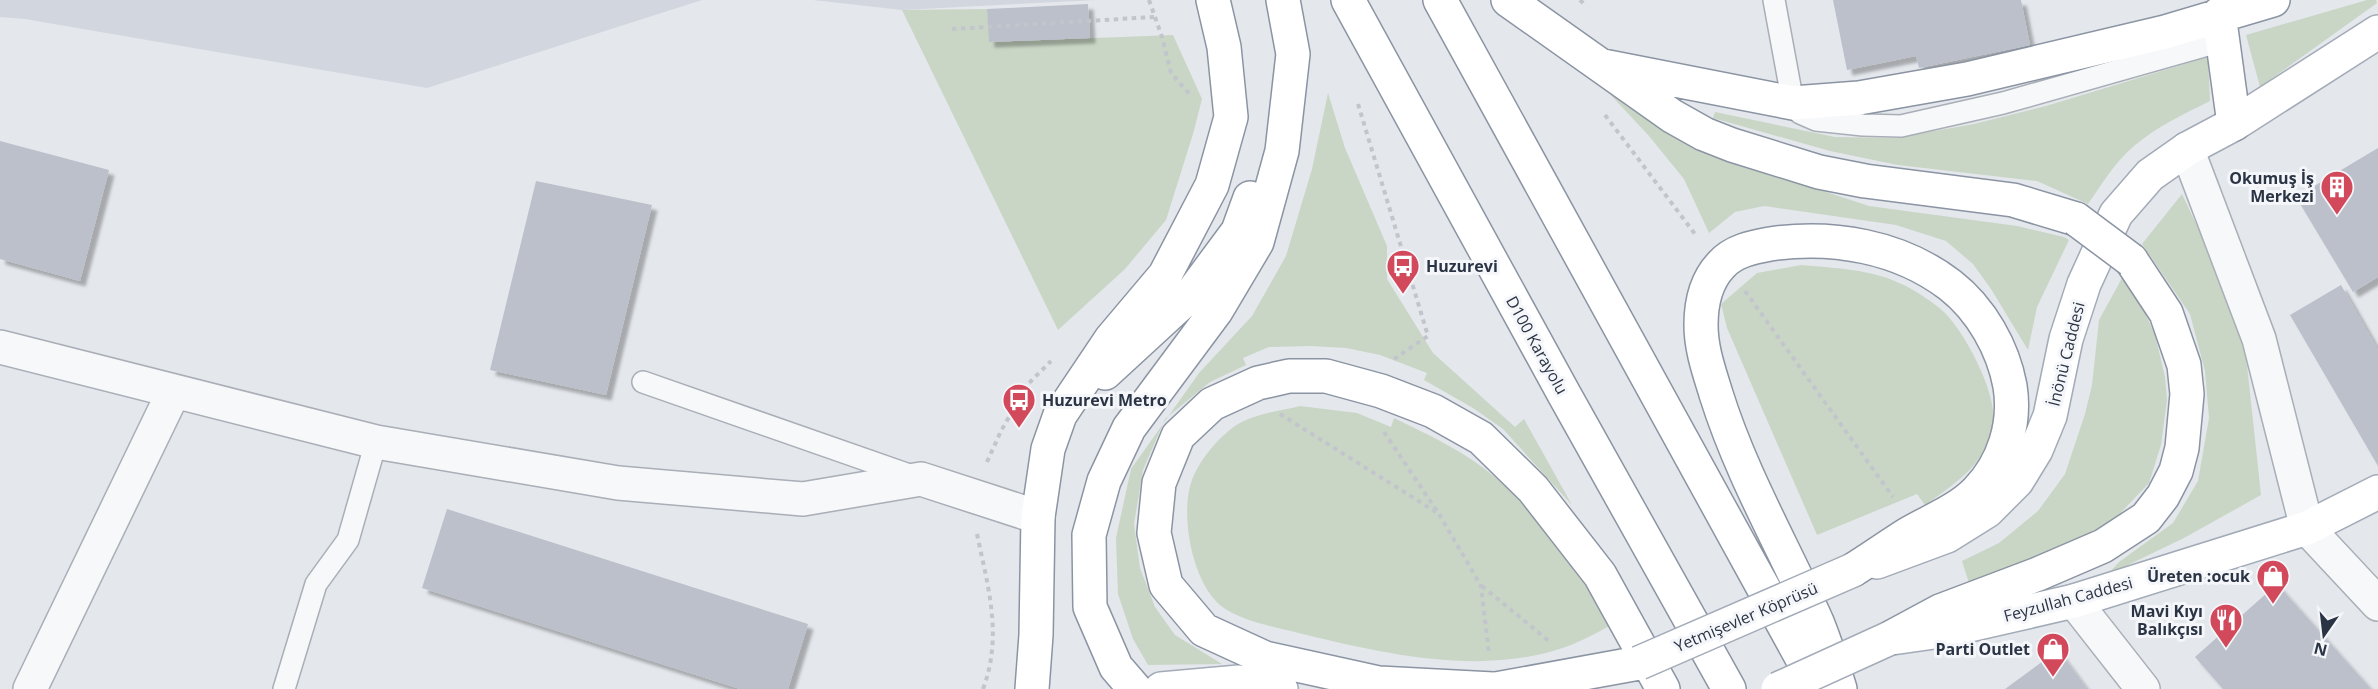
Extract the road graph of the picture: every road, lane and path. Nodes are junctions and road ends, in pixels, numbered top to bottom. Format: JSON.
{"nodes":[{"id":1,"x":1213,"y":0,"type":"edge"},
{"id":2,"x":1274,"y":0,"type":"edge"},
{"id":3,"x":1283,"y":0,"type":"edge"},
{"id":4,"x":1348,"y":0,"type":"edge"},
{"id":5,"x":1440,"y":0,"type":"edge"},
{"id":6,"x":1508,"y":0,"type":"edge"},
{"id":7,"x":1580,"y":0,"type":"edge"},
{"id":8,"x":1774,"y":0,"type":"edge"},
{"id":9,"x":2273,"y":0,"type":"edge"},
{"id":10,"x":1585,"y":5,"type":"dead end"},
{"id":11,"x":1154,"y":17,"type":"dead end"},
{"id":12,"x":2220,"y":28,"type":"junction"},
{"id":13,"x":952,"y":29,"type":"dead end"},
{"id":14,"x":2378,"y":32,"type":"edge"},
{"id":15,"x":1603,"y":66,"type":"junction"},
{"id":16,"x":1793,"y":103,"type":"junction"},
{"id":17,"x":1358,"y":104,"type":"dead end"},
{"id":18,"x":1604,"y":114,"type":"dead end"},
{"id":19,"x":2235,"y":124,"type":"junction"},
{"id":20,"x":2187,"y":149,"type":"junction"},
{"id":21,"x":1695,"y":234,"type":"dead end"},
{"id":22,"x":1743,"y":289,"type":"dead end"},
{"id":23,"x":0,"y":347,"type":"edge"},
{"id":24,"x":1391,"y":361,"type":"dead end"},
{"id":25,"x":643,"y":382,"type":"dead end"},
{"id":26,"x":174,"y":391,"type":"junction"},
{"id":27,"x":1270,"y":408,"type":"dead end"},
{"id":28,"x":1060,"y":415,"type":"junction"},
{"id":29,"x":1381,"y":426,"type":"dead end"},
{"id":30,"x":376,"y":442,"type":"junction"},
{"id":31,"x":921,"y":479,"type":"junction"},
{"id":32,"x":2378,"y":492,"type":"edge"},
{"id":33,"x":1893,"y":497,"type":"dead end"},
{"id":34,"x":1439,"y":514,"type":"junction"},
{"id":35,"x":1038,"y":517,"type":"junction"},
{"id":36,"x":2307,"y":528,"type":"junction"},
{"id":37,"x":1854,"y":570,"type":"junction"},
{"id":38,"x":1481,"y":586,"type":"junction"},
{"id":39,"x":2074,"y":600,"type":"junction"},
{"id":40,"x":2378,"y":604,"type":"edge"},
{"id":41,"x":1888,"y":639,"type":"junction"},
{"id":42,"x":1550,"y":643,"type":"dead end"},
{"id":43,"x":1639,"y":663,"type":"junction"},
{"id":44,"x":1493,"y":680,"type":"edge"},
{"id":45,"x":1166,"y":688,"type":"edge"},
{"id":46,"x":30,"y":689,"type":"edge"},
{"id":47,"x":284,"y":689,"type":"edge"},
{"id":48,"x":1032,"y":689,"type":"edge"},
{"id":49,"x":1135,"y":689,"type":"edge"},
{"id":50,"x":1281,"y":689,"type":"edge"},
{"id":51,"x":1583,"y":689,"type":"edge"},
{"id":52,"x":1663,"y":689,"type":"edge"},
{"id":53,"x":1729,"y":689,"type":"edge"},
{"id":54,"x":1778,"y":689,"type":"edge"},
{"id":55,"x":1820,"y":689,"type":"edge"},
{"id":56,"x":1840,"y":689,"type":"edge"},
{"id":57,"x":2143,"y":689,"type":"edge"}],
"edges":[{"from":1,"to":28,"type":"main road"},
{"from":2,"to":28,"type":"main road"},
{"from":3,"to":49,"type":"main road"},
{"from":4,"to":53,"type":"main road","name":"D100 Karayolu"},
{"from":5,"to":55,"type":"main road"},
{"from":6,"to":15,"type":"main road"},
{"from":7,"to":10,"type":"path"},
{"from":8,"to":16,"type":"lane"},
{"from":9,"to":12,"type":"main road"},
{"from":11,"to":13,"type":"path"},
{"from":12,"to":16,"type":"main road"},
{"from":12,"to":19,"type":"main road"},
{"from":14,"to":19,"type":"main road","name":"İnönü Caddesi"},
{"from":15,"to":16,"type":"main road"},
{"from":15,"to":41,"type":"main road","bridge":true},
{"from":17,"to":24,"type":"path"},
{"from":18,"to":21,"type":"path"},
{"from":19,"to":20,"type":"main road","name":"İnönü Caddesi"},
{"from":20,"to":36,"type":"street"},
{"from":20,"to":37,"type":"main road","name":"İnönü Caddesi"},
{"from":22,"to":33,"type":"path"},
{"from":23,"to":26,"type":"street"},
{"from":25,"to":31,"type":"lane"},
{"from":26,"to":30,"type":"street"},
{"from":26,"to":46,"type":"street"},
{"from":27,"to":34,"type":"path"},
{"from":28,"to":35,"type":"main road"},
{"from":29,"to":34,"type":"path"},
{"from":30,"to":31,"type":"street"},
{"from":30,"to":47,"type":"lane"},
{"from":31,"to":35,"type":"street"},
{"from":32,"to":36,"type":"main road","name":"Feyzullah Caddesi"},
{"from":34,"to":38,"type":"path"},
{"from":35,"to":48,"type":"main road"},
{"from":36,"to":39,"type":"main road","name":"Feyzullah Caddesi"},
{"from":36,"to":40,"type":"street"},
{"from":37,"to":43,"type":"main road","name":"Yetmişevler Köprüsü","bridge":true},
{"from":37,"to":56,"type":"main road"},
{"from":38,"to":42,"type":"path"},
{"from":38,"to":44,"type":"path"},
{"from":39,"to":41,"type":"main road","name":"Feyzullah Caddesi"},
{"from":39,"to":57,"type":"street"},
{"from":41,"to":54,"type":"main road","bridge":true},
{"from":43,"to":44,"type":"main road"},
{"from":43,"to":51,"type":"main road"},
{"from":44,"to":52,"type":"main road"},
{"from":45,"to":50,"type":"main road"}]}
